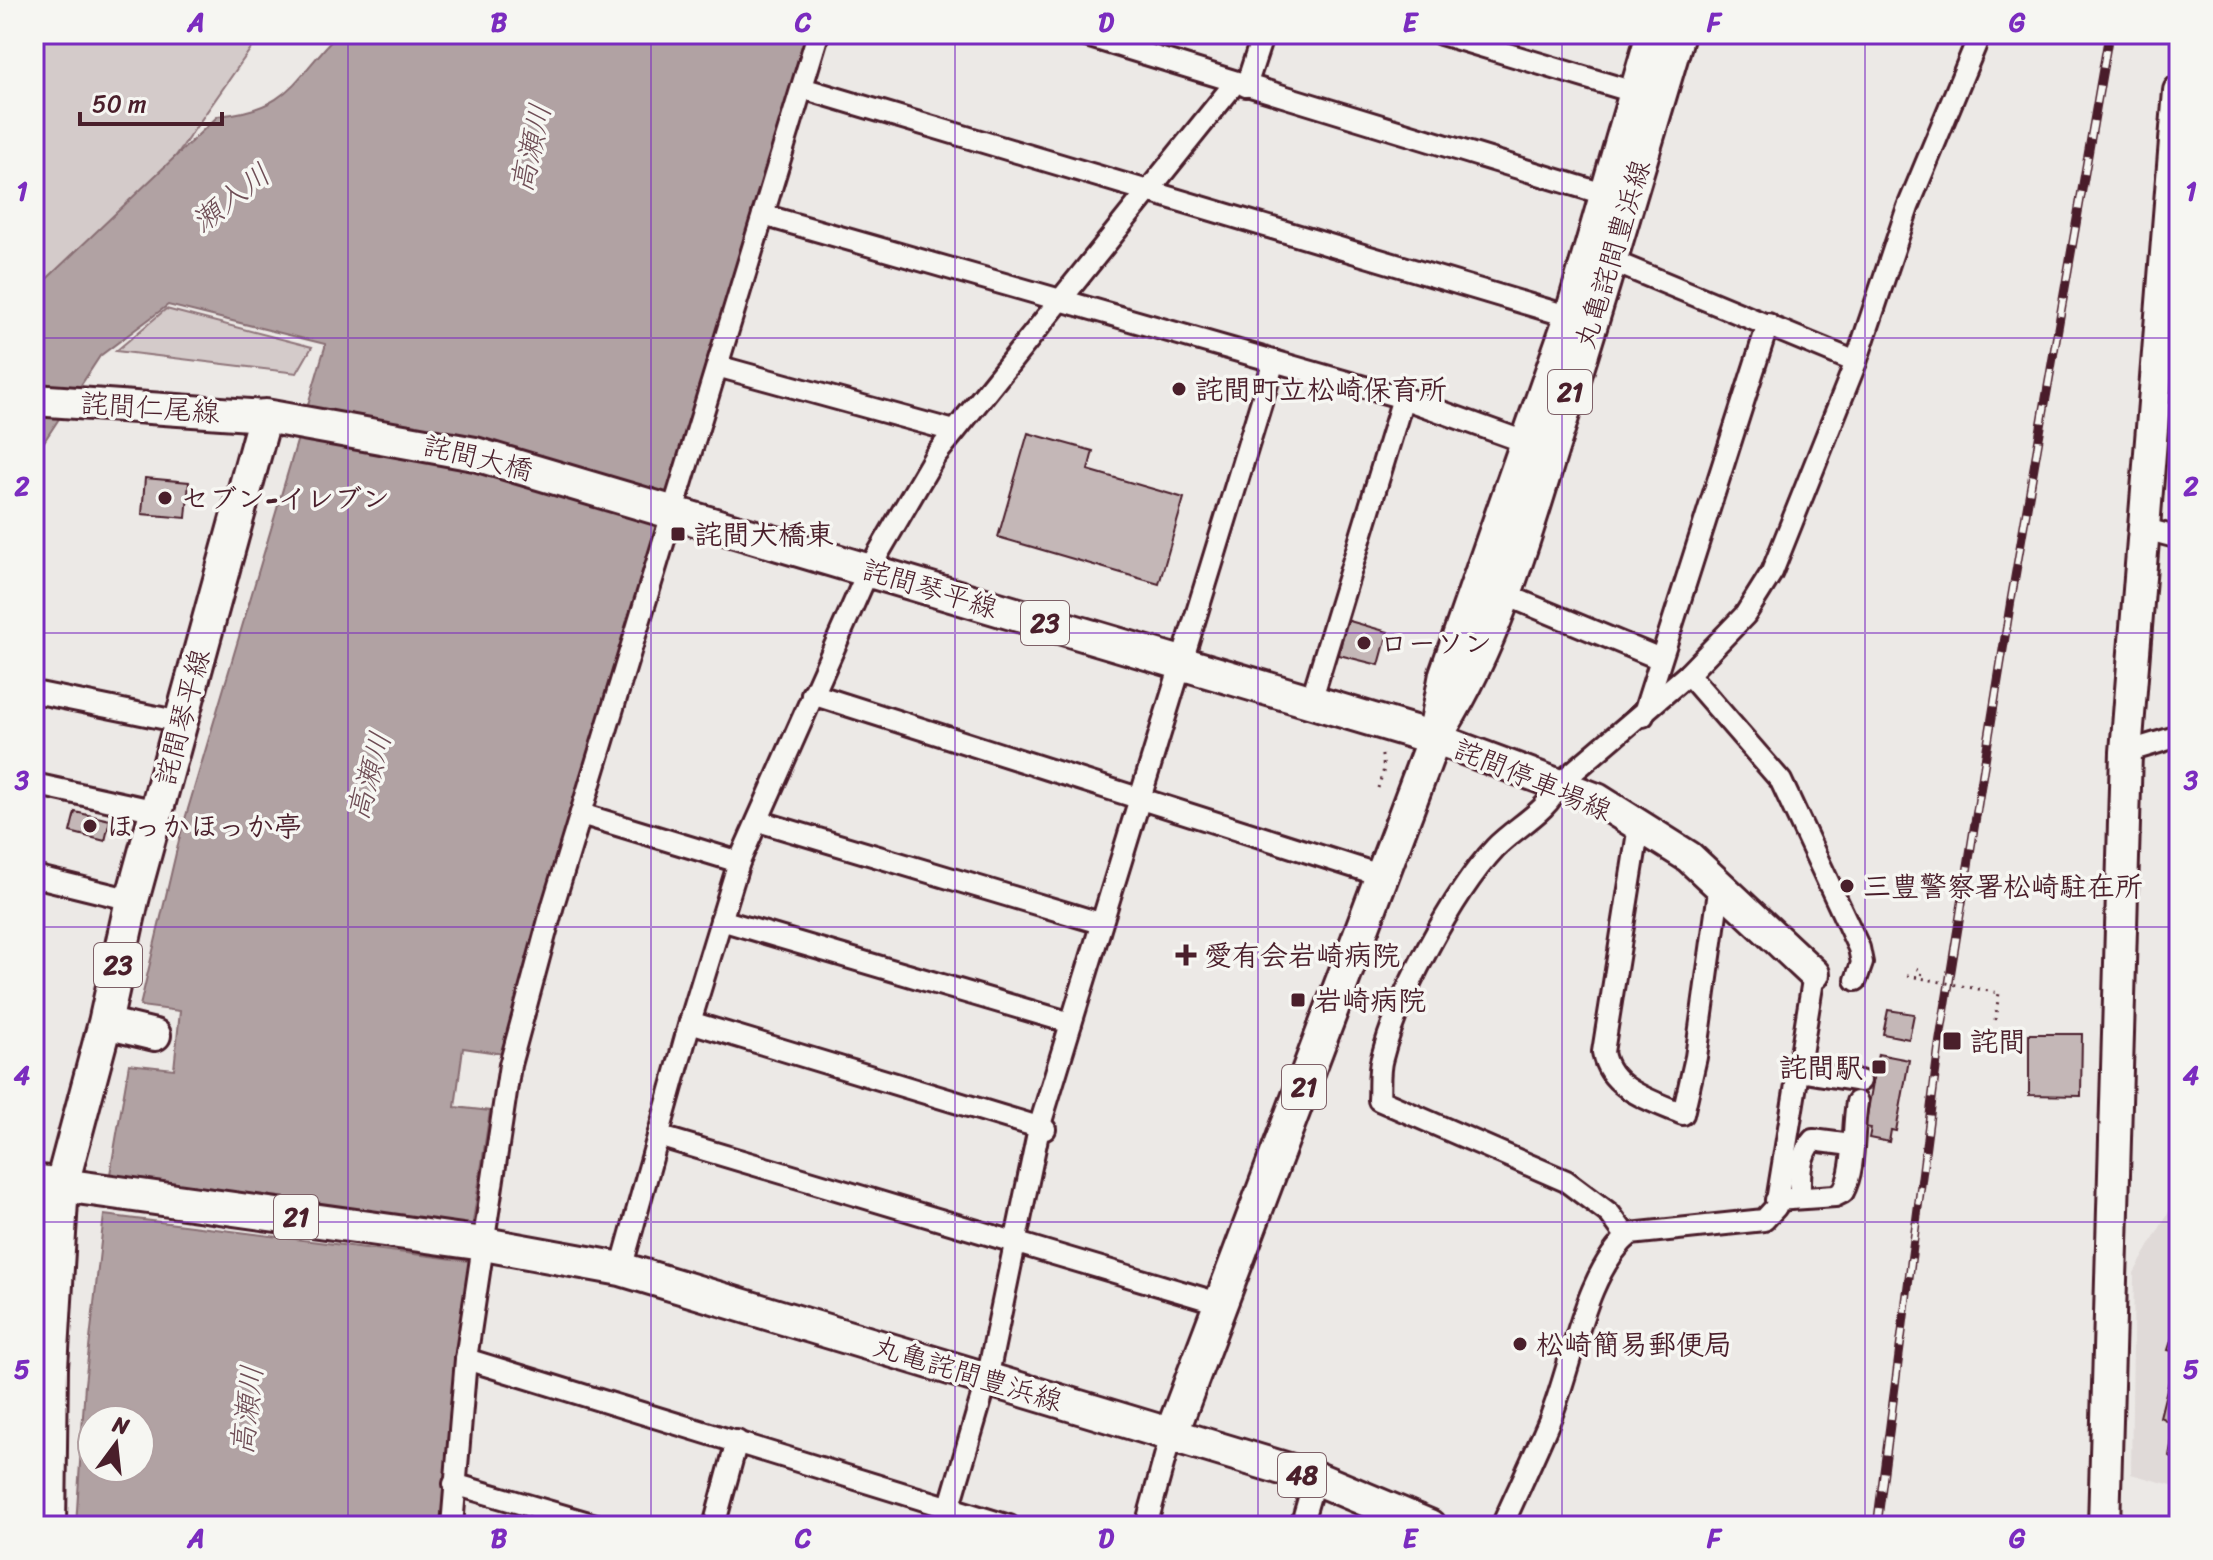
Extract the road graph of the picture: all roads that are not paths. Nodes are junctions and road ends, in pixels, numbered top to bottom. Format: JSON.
{"nodes":[{"id":1,"x":818,"y":34,"type":"edge"},
{"id":2,"x":1080,"y":34,"type":"edge"},
{"id":3,"x":1263,"y":34,"type":"edge"},
{"id":4,"x":1441,"y":34,"type":"edge"},
{"id":5,"x":1653,"y":34,"type":"edge"},
{"id":6,"x":1678,"y":34,"type":"edge"},
{"id":7,"x":1980,"y":34,"type":"edge"},
{"id":8,"x":1241,"y":84,"type":"junction"},
{"id":9,"x":802,"y":88,"type":"junction"},
{"id":10,"x":2179,"y":91,"type":"edge"},
{"id":11,"x":1637,"y":93,"type":"junction"},
{"id":12,"x":1148,"y":191,"type":"junction"},
{"id":13,"x":1617,"y":198,"type":"junction"},
{"id":14,"x":763,"y":215,"type":"junction"},
{"id":15,"x":1612,"y":261,"type":"junction"},
{"id":16,"x":1056,"y":301,"type":"junction"},
{"id":17,"x":1571,"y":317,"type":"junction"},
{"id":18,"x":1768,"y":324,"type":"junction"},
{"id":19,"x":1274,"y":361,"type":"junction"},
{"id":20,"x":1856,"y":362,"type":"junction"},
{"id":21,"x":717,"y":366,"type":"junction"},
{"id":22,"x":1403,"y":398,"type":"junction"},
{"id":23,"x":34,"y":400,"type":"edge"},
{"id":24,"x":265,"y":416,"type":"junction"},
{"id":25,"x":954,"y":431,"type":"junction"},
{"id":26,"x":1528,"y":443,"type":"junction"},
{"id":27,"x":665,"y":510,"type":"junction"},
{"id":28,"x":2142,"y":528,"type":"junction"},
{"id":29,"x":2179,"y":538,"type":"edge"},
{"id":30,"x":869,"y":569,"type":"junction"},
{"id":31,"x":1506,"y":595,"type":"junction"},
{"id":32,"x":1658,"y":658,"type":"junction"},
{"id":33,"x":1182,"y":666,"type":"junction"},
{"id":34,"x":1688,"y":674,"type":"junction"},
{"id":35,"x":34,"y":692,"type":"edge"},
{"id":36,"x":812,"y":694,"type":"junction"},
{"id":37,"x":1311,"y":701,"type":"junction"},
{"id":38,"x":1643,"y":716,"type":"junction"},
{"id":39,"x":181,"y":722,"type":"junction"},
{"id":40,"x":2179,"y":736,"type":"edge"},
{"id":41,"x":1434,"y":738,"type":"junction"},
{"id":42,"x":2126,"y":752,"type":"junction"},
{"id":43,"x":34,"y":784,"type":"edge"},
{"id":44,"x":1559,"y":784,"type":"junction"},
{"id":45,"x":1140,"y":797,"type":"junction"},
{"id":46,"x":157,"y":811,"type":"junction"},
{"id":47,"x":581,"y":814,"type":"junction"},
{"id":48,"x":758,"y":821,"type":"junction"},
{"id":49,"x":1639,"y":826,"type":"junction"},
{"id":50,"x":739,"y":862,"type":"junction"},
{"id":51,"x":34,"y":876,"type":"edge"},
{"id":52,"x":1383,"y":876,"type":"junction"},
{"id":53,"x":1720,"y":884,"type":"junction"},
{"id":54,"x":132,"y":900,"type":"junction"},
{"id":55,"x":721,"y":920,"type":"junction"},
{"id":56,"x":1100,"y":923,"type":"junction"},
{"id":57,"x":1814,"y":974,"type":"joint"},
{"id":58,"x":1856,"y":980,"type":"dead end"},
{"id":59,"x":690,"y":1022,"type":"junction"},
{"id":60,"x":105,"y":1023,"type":"junction"},
{"id":61,"x":1071,"y":1023,"type":"junction"},
{"id":62,"x":155,"y":1035,"type":"dead end"},
{"id":63,"x":1799,"y":1071,"type":"junction"},
{"id":64,"x":1860,"y":1081,"type":"dead end"},
{"id":65,"x":1857,"y":1102,"type":"dead end"},
{"id":66,"x":1042,"y":1128,"type":"junction"},
{"id":67,"x":658,"y":1136,"type":"junction"},
{"id":68,"x":1851,"y":1145,"type":"junction"},
{"id":69,"x":48,"y":1183,"type":"edge"},
{"id":70,"x":1800,"y":1198,"type":"junction"},
{"id":71,"x":1776,"y":1200,"type":"junction"},
{"id":72,"x":1627,"y":1237,"type":"junction"},
{"id":73,"x":1014,"y":1241,"type":"junction"},
{"id":74,"x":484,"y":1244,"type":"junction"},
{"id":75,"x":621,"y":1269,"type":"junction"},
{"id":76,"x":1222,"y":1304,"type":"junction"},
{"id":77,"x":44,"y":1328,"type":"edge"},
{"id":78,"x":466,"y":1359,"type":"junction"},
{"id":79,"x":987,"y":1379,"type":"junction"},
{"id":80,"x":1171,"y":1435,"type":"junction"},
{"id":81,"x":737,"y":1441,"type":"junction"},
{"id":82,"x":1315,"y":1478,"type":"junction"},
{"id":83,"x":454,"y":1484,"type":"junction"},
{"id":84,"x":950,"y":1505,"type":"junction"},
{"id":85,"x":49,"y":1526,"type":"edge"},
{"id":86,"x":452,"y":1526,"type":"edge"},
{"id":87,"x":599,"y":1526,"type":"edge"},
{"id":88,"x":714,"y":1526,"type":"edge"},
{"id":89,"x":944,"y":1526,"type":"edge"},
{"id":90,"x":1009,"y":1526,"type":"edge"},
{"id":91,"x":1146,"y":1526,"type":"edge"},
{"id":92,"x":1301,"y":1526,"type":"edge"},
{"id":93,"x":1429,"y":1526,"type":"edge"},
{"id":94,"x":1502,"y":1526,"type":"edge"},
{"id":95,"x":2104,"y":1526,"type":"edge"}],
"edges":[{"from":1,"to":9,"type":"street"},
{"from":2,"to":8,"type":"street"},
{"from":3,"to":8,"type":"street"},
{"from":4,"to":11,"type":"street"},
{"from":5,"to":11,"type":"main road","name":"丸亀詫間豊浜線","number":"21"},
{"from":6,"to":13,"type":"main road","name":"丸亀詫間豊浜線","number":"21"},
{"from":7,"to":20,"type":"street"},
{"from":8,"to":12,"type":"street"},
{"from":8,"to":13,"type":"street"},
{"from":9,"to":12,"type":"street"},
{"from":9,"to":14,"type":"street"},
{"from":10,"to":28,"type":"street"},
{"from":11,"to":13,"type":"main road","name":"丸亀詫間豊浜線","number":"21"},
{"from":12,"to":16,"type":"street"},
{"from":12,"to":17,"type":"street"},
{"from":13,"to":15,"type":"main road","name":"丸亀詫間豊浜線","number":"21"},
{"from":13,"to":17,"type":"main road","name":"丸亀詫間豊浜線","number":"21"},
{"from":14,"to":16,"type":"street"},
{"from":14,"to":21,"type":"street"},
{"from":15,"to":18,"type":"street"},
{"from":15,"to":31,"type":"main road","name":"丸亀詫間豊浜線","number":"21"},
{"from":16,"to":19,"type":"street"},
{"from":16,"to":25,"type":"street"},
{"from":17,"to":26,"type":"main road","name":"丸亀詫間豊浜線","number":"21"},
{"from":18,"to":20,"type":"street"},
{"from":18,"to":32,"type":"street"},
{"from":19,"to":22,"type":"street"},
{"from":19,"to":33,"type":"street"},
{"from":20,"to":34,"type":"street"},
{"from":21,"to":25,"type":"street"},
{"from":21,"to":27,"type":"street"},
{"from":22,"to":26,"type":"street"},
{"from":22,"to":37,"type":"street"},
{"from":23,"to":24,"type":"street","name":"詫間仁尾線"},
{"from":24,"to":27,"type":"main road","name":"詫間大橋","number":"23"},
{"from":24,"to":39,"type":"main road","name":"詫間琴平線","number":"23"},
{"from":25,"to":30,"type":"street"},
{"from":26,"to":41,"type":"main road","name":"丸亀詫間豊浜線","number":"21"},
{"from":27,"to":30,"type":"main road","name":"詫間琴平線","number":"23"},
{"from":27,"to":47,"type":"street"},
{"from":28,"to":29,"type":"street"},
{"from":28,"to":42,"type":"street"},
{"from":30,"to":33,"type":"main road","name":"詫間琴平線","number":"23"},
{"from":30,"to":36,"type":"street"},
{"from":31,"to":32,"type":"street"},
{"from":31,"to":41,"type":"main road","name":"丸亀詫間豊浜線","number":"21"},
{"from":32,"to":38,"type":"street"},
{"from":33,"to":37,"type":"main road","name":"詫間琴平線","number":"23"},
{"from":33,"to":45,"type":"street"},
{"from":34,"to":38,"type":"street"},
{"from":34,"to":58,"type":"street"},
{"from":35,"to":39,"type":"street"},
{"from":36,"to":45,"type":"street"},
{"from":36,"to":48,"type":"street"},
{"from":37,"to":41,"type":"main road","name":"詫間琴平線","number":"23"},
{"from":38,"to":44,"type":"street"},
{"from":39,"to":46,"type":"main road","name":"詫間琴平線","number":"23"},
{"from":40,"to":42,"type":"street"},
{"from":41,"to":44,"type":"street","name":"詫間停車場線"},
{"from":41,"to":52,"type":"main road","name":"丸亀詫間豊浜線","number":"21"},
{"from":42,"to":95,"type":"street"},
{"from":43,"to":46,"type":"street"},
{"from":44,"to":49,"type":"street","name":"詫間停車場線"},
{"from":44,"to":72,"type":"street"},
{"from":45,"to":52,"type":"street"},
{"from":45,"to":56,"type":"street"},
{"from":46,"to":54,"type":"main road","name":"詫間琴平線","number":"23"},
{"from":47,"to":50,"type":"street"},
{"from":47,"to":74,"type":"street"},
{"from":48,"to":50,"type":"street"},
{"from":48,"to":56,"type":"street"},
{"from":49,"to":53,"type":"street","name":"詫間停車場線"},
{"from":49,"to":53,"type":"street"},
{"from":50,"to":55,"type":"street"},
{"from":51,"to":54,"type":"street"},
{"from":52,"to":76,"type":"main road","name":"丸亀詫間豊浜線","number":"21"},
{"from":53,"to":57,"type":"street","name":"詫間停車場線"},
{"from":54,"to":60,"type":"main road","name":"詫間琴平線","number":"23"},
{"from":55,"to":59,"type":"street"},
{"from":55,"to":61,"type":"street"},
{"from":56,"to":61,"type":"street"},
{"from":57,"to":63,"type":"street"},
{"from":59,"to":66,"type":"street"},
{"from":59,"to":67,"type":"street"},
{"from":60,"to":62,"type":"street"},
{"from":60,"to":69,"type":"main road","name":"詫間琴平線","number":"23"},
{"from":61,"to":66,"type":"street"},
{"from":63,"to":64,"type":"street"},
{"from":63,"to":71,"type":"street"},
{"from":65,"to":68,"type":"street"},
{"from":66,"to":73,"type":"street"},
{"from":67,"to":73,"type":"street"},
{"from":67,"to":75,"type":"street"},
{"from":68,"to":70,"type":"street"},
{"from":68,"to":70,"type":"street"},
{"from":69,"to":74,"type":"main road","name":"丸亀詫間豊浜線","number":"21"},
{"from":69,"to":77,"type":"main road","name":"詫間琴平線","number":"23"},
{"from":70,"to":71,"type":"street"},
{"from":71,"to":72,"type":"street"},
{"from":72,"to":94,"type":"street"},
{"from":73,"to":76,"type":"street"},
{"from":73,"to":79,"type":"street"},
{"from":74,"to":75,"type":"main road","name":"丸亀詫間豊浜線","number":"21"},
{"from":74,"to":78,"type":"street"},
{"from":75,"to":79,"type":"main road","name":"丸亀詫間豊浜線","number":"21"},
{"from":76,"to":80,"type":"main road","name":"丸亀詫間豊浜線","number":"21"},
{"from":77,"to":85,"type":"main road","name":"詫間琴平線","number":"23"},
{"from":78,"to":81,"type":"street"},
{"from":78,"to":83,"type":"street"},
{"from":79,"to":80,"type":"main road","name":"丸亀詫間豊浜線","number":"21"},
{"from":79,"to":84,"type":"street"},
{"from":80,"to":82,"type":"main road","number":"48"},
{"from":80,"to":91,"type":"street"},
{"from":81,"to":84,"type":"street"},
{"from":81,"to":88,"type":"street"},
{"from":82,"to":92,"type":"street"},
{"from":82,"to":93,"type":"main road","number":"48"},
{"from":83,"to":86,"type":"street"},
{"from":83,"to":87,"type":"street"},
{"from":84,"to":89,"type":"street"},
{"from":84,"to":90,"type":"street"}]}
